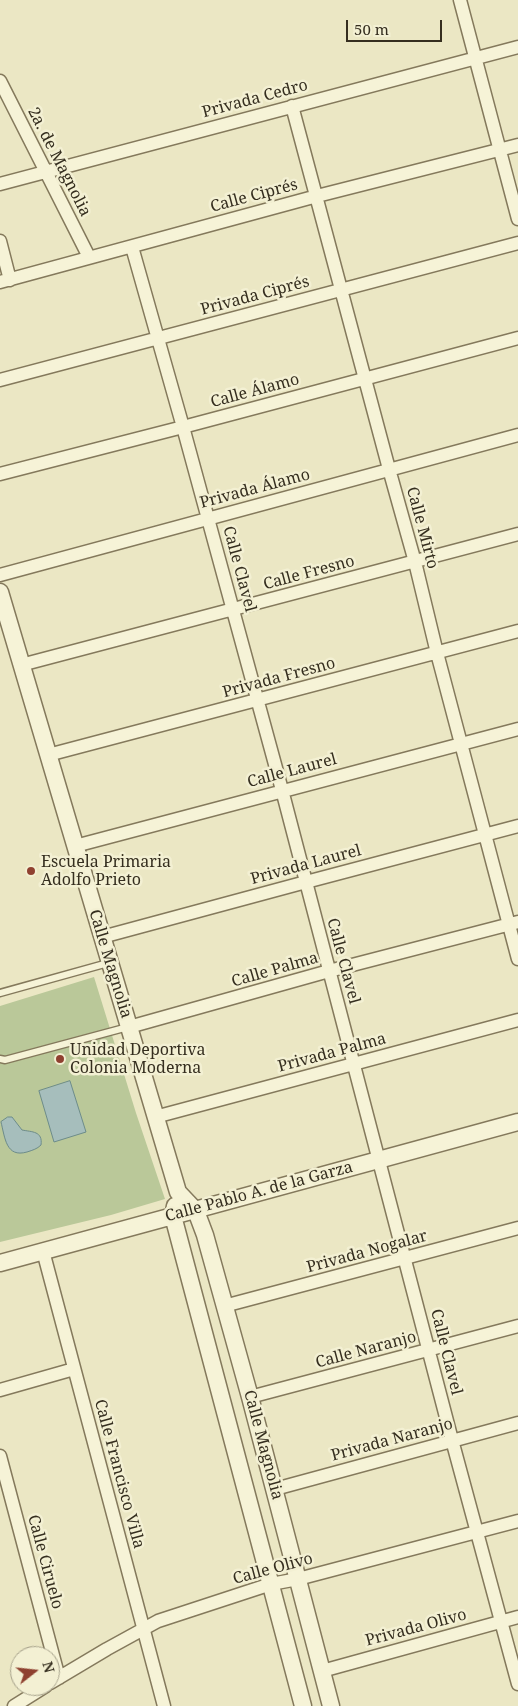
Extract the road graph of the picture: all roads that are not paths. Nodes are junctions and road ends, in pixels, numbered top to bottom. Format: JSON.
{"nodes":[{"id":1,"x":460,"y":0,"type":"edge"},
{"id":2,"x":518,"y":47,"type":"edge"},
{"id":3,"x":475,"y":58,"type":"junction"},
{"id":4,"x":0,"y":81,"type":"edge"},
{"id":5,"x":292,"y":106,"type":"junction"},
{"id":6,"x":518,"y":145,"type":"edge"},
{"id":7,"x":500,"y":150,"type":"junction"},
{"id":8,"x":46,"y":171,"type":"junction"},
{"id":9,"x":0,"y":184,"type":"edge"},
{"id":10,"x":317,"y":196,"type":"junction"},
{"id":11,"x":518,"y":218,"type":"edge"},
{"id":12,"x":0,"y":242,"type":"edge"},
{"id":13,"x":518,"y":243,"type":"edge"},
{"id":14,"x":132,"y":246,"type":"junction"},
{"id":15,"x":90,"y":257,"type":"junction"},
{"id":16,"x":5,"y":281,"type":"edge"},
{"id":17,"x":341,"y":289,"type":"junction"},
{"id":18,"x":158,"y":338,"type":"junction"},
{"id":19,"x":518,"y":338,"type":"edge"},
{"id":20,"x":366,"y":379,"type":"junction"},
{"id":21,"x":0,"y":380,"type":"edge"},
{"id":22,"x":183,"y":427,"type":"junction"},
{"id":23,"x":518,"y":435,"type":"edge"},
{"id":24,"x":389,"y":469,"type":"junction"},
{"id":25,"x":0,"y":474,"type":"edge"},
{"id":26,"x":208,"y":518,"type":"junction"},
{"id":27,"x":518,"y":534,"type":"edge"},
{"id":28,"x":415,"y":562,"type":"junction"},
{"id":29,"x":0,"y":575,"type":"edge"},
{"id":30,"x":0,"y":592,"type":"edge"},
{"id":31,"x":233,"y":609,"type":"junction"},
{"id":32,"x":3,"y":615,"type":"edge"},
{"id":33,"x":518,"y":631,"type":"edge"},
{"id":34,"x":437,"y":653,"type":"junction"},
{"id":35,"x":21,"y":665,"type":"junction"},
{"id":36,"x":257,"y":700,"type":"junction"},
{"id":37,"x":518,"y":729,"type":"edge"},
{"id":38,"x":462,"y":743,"type":"junction"},
{"id":39,"x":48,"y":755,"type":"junction"},
{"id":40,"x":282,"y":790,"type":"junction"},
{"id":41,"x":518,"y":826,"type":"edge"},
{"id":42,"x":486,"y":835,"type":"junction"},
{"id":43,"x":75,"y":846,"type":"junction"},
{"id":44,"x":306,"y":882,"type":"junction"},
{"id":45,"x":513,"y":924,"type":"edge"},
{"id":46,"x":102,"y":937,"type":"junction"},
{"id":47,"x":518,"y":959,"type":"edge"},
{"id":48,"x":110,"y":962,"type":"junction"},
{"id":49,"x":329,"y":971,"type":"junction"},
{"id":50,"x":0,"y":993,"type":"edge"},
{"id":51,"x":518,"y":1020,"type":"edge"},
{"id":52,"x":129,"y":1027,"type":"junction"},
{"id":53,"x":0,"y":1060,"type":"edge"},
{"id":54,"x":354,"y":1064,"type":"junction"},
{"id":55,"x":156,"y":1117,"type":"junction"},
{"id":56,"x":518,"y":1122,"type":"edge"},
{"id":57,"x":377,"y":1159,"type":"junction"},
{"id":58,"x":178,"y":1192,"type":"junction"},
{"id":59,"x":196,"y":1211,"type":"junction"},
{"id":60,"x":173,"y":1216,"type":"junction"},
{"id":61,"x":518,"y":1228,"type":"edge"},
{"id":62,"x":43,"y":1251,"type":"junction"},
{"id":63,"x":405,"y":1259,"type":"junction"},
{"id":64,"x":0,"y":1263,"type":"edge"},
{"id":65,"x":224,"y":1306,"type":"junction"},
{"id":66,"x":518,"y":1326,"type":"edge"},
{"id":67,"x":429,"y":1350,"type":"junction"},
{"id":68,"x":74,"y":1369,"type":"junction"},
{"id":69,"x":0,"y":1390,"type":"edge"},
{"id":70,"x":250,"y":1397,"type":"junction"},
{"id":71,"x":518,"y":1423,"type":"edge"},
{"id":72,"x":452,"y":1440,"type":"junction"},
{"id":73,"x":0,"y":1456,"type":"edge"},
{"id":74,"x":275,"y":1489,"type":"junction"},
{"id":75,"x":518,"y":1521,"type":"edge"},
{"id":76,"x":477,"y":1532,"type":"junction"},
{"id":77,"x":298,"y":1580,"type":"junction"},
{"id":78,"x":271,"y":1584,"type":"junction"},
{"id":79,"x":518,"y":1617,"type":"edge"},
{"id":80,"x":501,"y":1622,"type":"junction"},
{"id":81,"x":144,"y":1628,"type":"junction"},
{"id":82,"x":46,"y":1646,"type":"edge"},
{"id":83,"x":322,"y":1671,"type":"junction"},
{"id":84,"x":60,"y":1677,"type":"edge"},
{"id":85,"x":518,"y":1684,"type":"edge"},
{"id":86,"x":30,"y":1696,"type":"edge"},
{"id":87,"x":14,"y":1706,"type":"edge"},
{"id":88,"x":164,"y":1706,"type":"edge"},
{"id":89,"x":303,"y":1706,"type":"edge"},
{"id":90,"x":331,"y":1706,"type":"edge"}],
"edges":[{"from":1,"to":3,"type":"street"},
{"from":2,"to":3,"type":"street","name":"Privada Cedro"},
{"from":3,"to":5,"type":"street","name":"Privada Cedro"},
{"from":3,"to":7,"type":"street"},
{"from":4,"to":8,"type":"street","name":"2a. de Magnolia"},
{"from":5,"to":8,"type":"street","name":"Privada Cedro"},
{"from":5,"to":10,"type":"street","name":"Calle Mirto"},
{"from":6,"to":7,"type":"street","name":"Calle Ciprés"},
{"from":7,"to":10,"type":"street","name":"Calle Ciprés"},
{"from":7,"to":11,"type":"street"},
{"from":8,"to":9,"type":"street","name":"Privada Cedro"},
{"from":8,"to":15,"type":"street","name":"2a. de Magnolia"},
{"from":10,"to":14,"type":"street","name":"Calle Ciprés"},
{"from":10,"to":17,"type":"street","name":"Calle Mirto"},
{"from":12,"to":16,"type":"street"},
{"from":13,"to":17,"type":"street","name":"Privada Ciprés"},
{"from":14,"to":15,"type":"street","name":"Calle Ciprés"},
{"from":14,"to":18,"type":"street","name":"Calle Clavel"},
{"from":15,"to":16,"type":"street","name":"Calle Ciprés"},
{"from":17,"to":18,"type":"street","name":"Privada Ciprés"},
{"from":17,"to":20,"type":"street","name":"Calle Mirto"},
{"from":18,"to":21,"type":"street","name":"Privada Ciprés"},
{"from":18,"to":22,"type":"street","name":"Calle Clavel"},
{"from":19,"to":20,"type":"street","name":"Calle Álamo"},
{"from":20,"to":22,"type":"street","name":"Calle Álamo"},
{"from":20,"to":24,"type":"street","name":"Calle Mirto"},
{"from":22,"to":25,"type":"street","name":"Calle Álamo"},
{"from":22,"to":26,"type":"street","name":"Calle Clavel"},
{"from":23,"to":24,"type":"street","name":"Privada Álamo"},
{"from":24,"to":26,"type":"street","name":"Privada Álamo"},
{"from":24,"to":28,"type":"street","name":"Calle Mirto"},
{"from":26,"to":29,"type":"street","name":"Privada Álamo"},
{"from":26,"to":31,"type":"street","name":"Calle Clavel"},
{"from":27,"to":28,"type":"street","name":"Calle Fresno"},
{"from":28,"to":31,"type":"street","name":"Calle Fresno"},
{"from":28,"to":34,"type":"street","name":"Calle Mirto"},
{"from":30,"to":32,"type":"street","name":"Calle Magnolia"},
{"from":31,"to":35,"type":"street","name":"Calle Fresno"},
{"from":31,"to":36,"type":"street","name":"Calle Clavel"},
{"from":32,"to":35,"type":"street","name":"Calle Magnolia"},
{"from":33,"to":34,"type":"street","name":"Privada Fresno"},
{"from":34,"to":36,"type":"street","name":"Privada Fresno"},
{"from":34,"to":38,"type":"street","name":"Calle Mirto"},
{"from":35,"to":39,"type":"street","name":"Calle Magnolia"},
{"from":36,"to":39,"type":"street","name":"Privada Fresno"},
{"from":36,"to":40,"type":"street","name":"Calle Clavel"},
{"from":37,"to":38,"type":"street","name":"Calle Laurel"},
{"from":38,"to":40,"type":"street","name":"Calle Laurel"},
{"from":38,"to":42,"type":"street","name":"Calle Mirto"},
{"from":39,"to":43,"type":"street","name":"Calle Magnolia"},
{"from":40,"to":43,"type":"street","name":"Calle Laurel"},
{"from":40,"to":44,"type":"street","name":"Calle Clavel"},
{"from":41,"to":42,"type":"street","name":"Privada Laurel"},
{"from":42,"to":44,"type":"street","name":"Privada Laurel"},
{"from":42,"to":45,"type":"street","name":"Calle Mirto"},
{"from":43,"to":46,"type":"street","name":"Calle Magnolia"},
{"from":44,"to":46,"type":"street","name":"Privada Laurel"},
{"from":44,"to":49,"type":"street","name":"Calle Clavel"},
{"from":45,"to":47,"type":"street","name":"Calle Mirto"},
{"from":45,"to":49,"type":"street","name":"Calle Palma"},
{"from":46,"to":48,"type":"street","name":"Calle Magnolia"},
{"from":48,"to":50,"type":"lane"},
{"from":48,"to":52,"type":"street","name":"Calle Magnolia"},
{"from":49,"to":52,"type":"street","name":"Calle Palma"},
{"from":49,"to":54,"type":"street","name":"Calle Clavel"},
{"from":51,"to":54,"type":"street","name":"Privada Palma"},
{"from":52,"to":53,"type":"lane"},
{"from":52,"to":55,"type":"street","name":"Calle Magnolia"},
{"from":54,"to":55,"type":"street","name":"Privada Palma"},
{"from":54,"to":57,"type":"street","name":"Calle Clavel"},
{"from":55,"to":58,"type":"street","name":"Calle Magnolia"},
{"from":56,"to":57,"type":"street","name":"Calle Pablo A. de la Garza"},
{"from":57,"to":59,"type":"street","name":"Calle Pablo A. de la Garza"},
{"from":57,"to":63,"type":"street","name":"Calle Clavel"},
{"from":58,"to":59,"type":"street","name":"Calle Magnolia"},
{"from":58,"to":60,"type":"street","name":"Calle Magnolia"},
{"from":59,"to":60,"type":"street","name":"Calle Pablo A. de la Garza"},
{"from":59,"to":65,"type":"street","name":"Calle Magnolia"},
{"from":60,"to":62,"type":"street","name":"Calle Pablo A. de la Garza"},
{"from":60,"to":78,"type":"street","name":"Calle Magnolia"},
{"from":61,"to":63,"type":"street","name":"Privada Nogalar"},
{"from":62,"to":64,"type":"street","name":"Calle Pablo A. de la Garza"},
{"from":62,"to":68,"type":"street","name":"Calle Francisco Villa"},
{"from":63,"to":65,"type":"street","name":"Privada Nogalar"},
{"from":63,"to":67,"type":"street","name":"Calle Clavel"},
{"from":65,"to":70,"type":"street","name":"Calle Magnolia"},
{"from":66,"to":67,"type":"street","name":"Calle Naranjo"},
{"from":67,"to":70,"type":"street","name":"Calle Naranjo"},
{"from":67,"to":72,"type":"street","name":"Calle Clavel"},
{"from":68,"to":69,"type":"street"},
{"from":68,"to":81,"type":"street","name":"Calle Francisco Villa"},
{"from":70,"to":74,"type":"street","name":"Calle Magnolia"},
{"from":71,"to":72,"type":"street","name":"Privada Naranjo"},
{"from":72,"to":74,"type":"street","name":"Privada Naranjo"},
{"from":72,"to":76,"type":"street","name":"Calle Clavel"},
{"from":73,"to":82,"type":"street","name":"Calle Ciruelo"},
{"from":74,"to":77,"type":"street","name":"Calle Magnolia"},
{"from":75,"to":76,"type":"street","name":"Calle Olivo"},
{"from":76,"to":77,"type":"street","name":"Calle Olivo"},
{"from":76,"to":80,"type":"street","name":"Calle Clavel"},
{"from":77,"to":78,"type":"street","name":"Calle Olivo"},
{"from":77,"to":83,"type":"street","name":"Calle Magnolia"},
{"from":78,"to":81,"type":"street","name":"Calle Olivo"},
{"from":78,"to":89,"type":"street","name":"Calle Magnolia"},
{"from":79,"to":80,"type":"street","name":"Privada Olivo"},
{"from":80,"to":83,"type":"street","name":"Privada Olivo"},
{"from":80,"to":85,"type":"street","name":"Calle Clavel"},
{"from":81,"to":84,"type":"street","name":"Calle Olivo"},
{"from":81,"to":88,"type":"street","name":"Calle Francisco Villa"},
{"from":83,"to":90,"type":"street","name":"Calle Magnolia"},
{"from":86,"to":87,"type":"street"}]}
